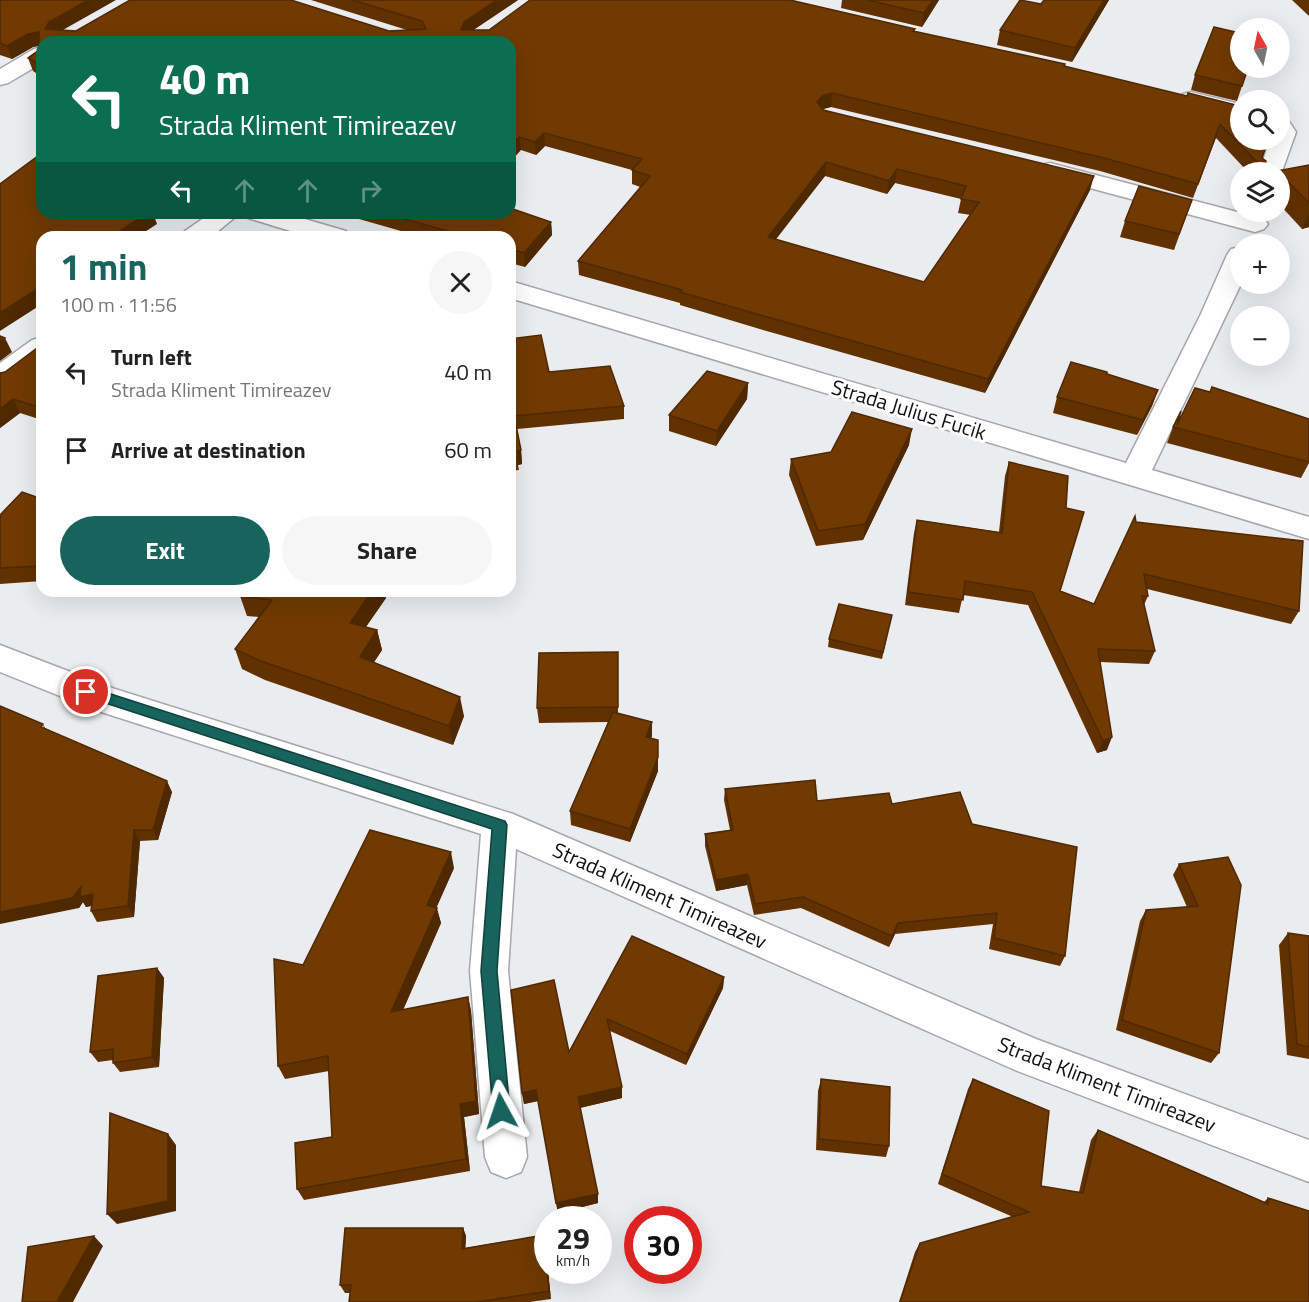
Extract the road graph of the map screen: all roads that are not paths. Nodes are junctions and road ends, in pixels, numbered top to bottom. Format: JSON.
{"nodes":[{"id":1,"x":36,"y":57,"type":"edge"},
{"id":2,"x":0,"y":78,"type":"edge"},
{"id":3,"x":1172,"y":94,"type":"edge"},
{"id":4,"x":1230,"y":108,"type":"edge"},
{"id":5,"x":1023,"y":163,"type":"edge"},
{"id":6,"x":219,"y":219,"type":"edge"},
{"id":7,"x":277,"y":219,"type":"edge"},
{"id":8,"x":1253,"y":227,"type":"edge"},
{"id":9,"x":202,"y":231,"type":"edge"},
{"id":10,"x":317,"y":231,"type":"edge"},
{"id":11,"x":1230,"y":278,"type":"edge"},
{"id":12,"x":516,"y":291,"type":"edge"},
{"id":13,"x":36,"y":350,"type":"edge"},
{"id":14,"x":0,"y":376,"type":"edge"},
{"id":15,"x":1134,"y":477,"type":"junction"},
{"id":16,"x":1309,"y":528,"type":"edge"},
{"id":17,"x":0,"y":658,"type":"edge"},
{"id":18,"x":500,"y":825,"type":"junction"},
{"id":19,"x":506,"y":1157,"type":"dead end"},
{"id":20,"x":1309,"y":1161,"type":"edge"}],
"edges":[{"from":1,"to":2,"type":"street"},
{"from":3,"to":4,"type":"street"},
{"from":5,"to":8,"type":"street"},
{"from":6,"to":9,"type":"street"},
{"from":7,"to":10,"type":"street"},
{"from":11,"to":15,"type":"street"},
{"from":12,"to":15,"type":"street","name":"Strada Julius Fucik"},
{"from":13,"to":14,"type":"street"},
{"from":15,"to":16,"type":"street","name":"Strada Julius Fucik"},
{"from":17,"to":18,"type":"street","name":"Strada Kliment Timireazev"},
{"from":18,"to":19,"type":"street"},
{"from":18,"to":20,"type":"street","name":"Strada Kliment Timireazev"}]}
